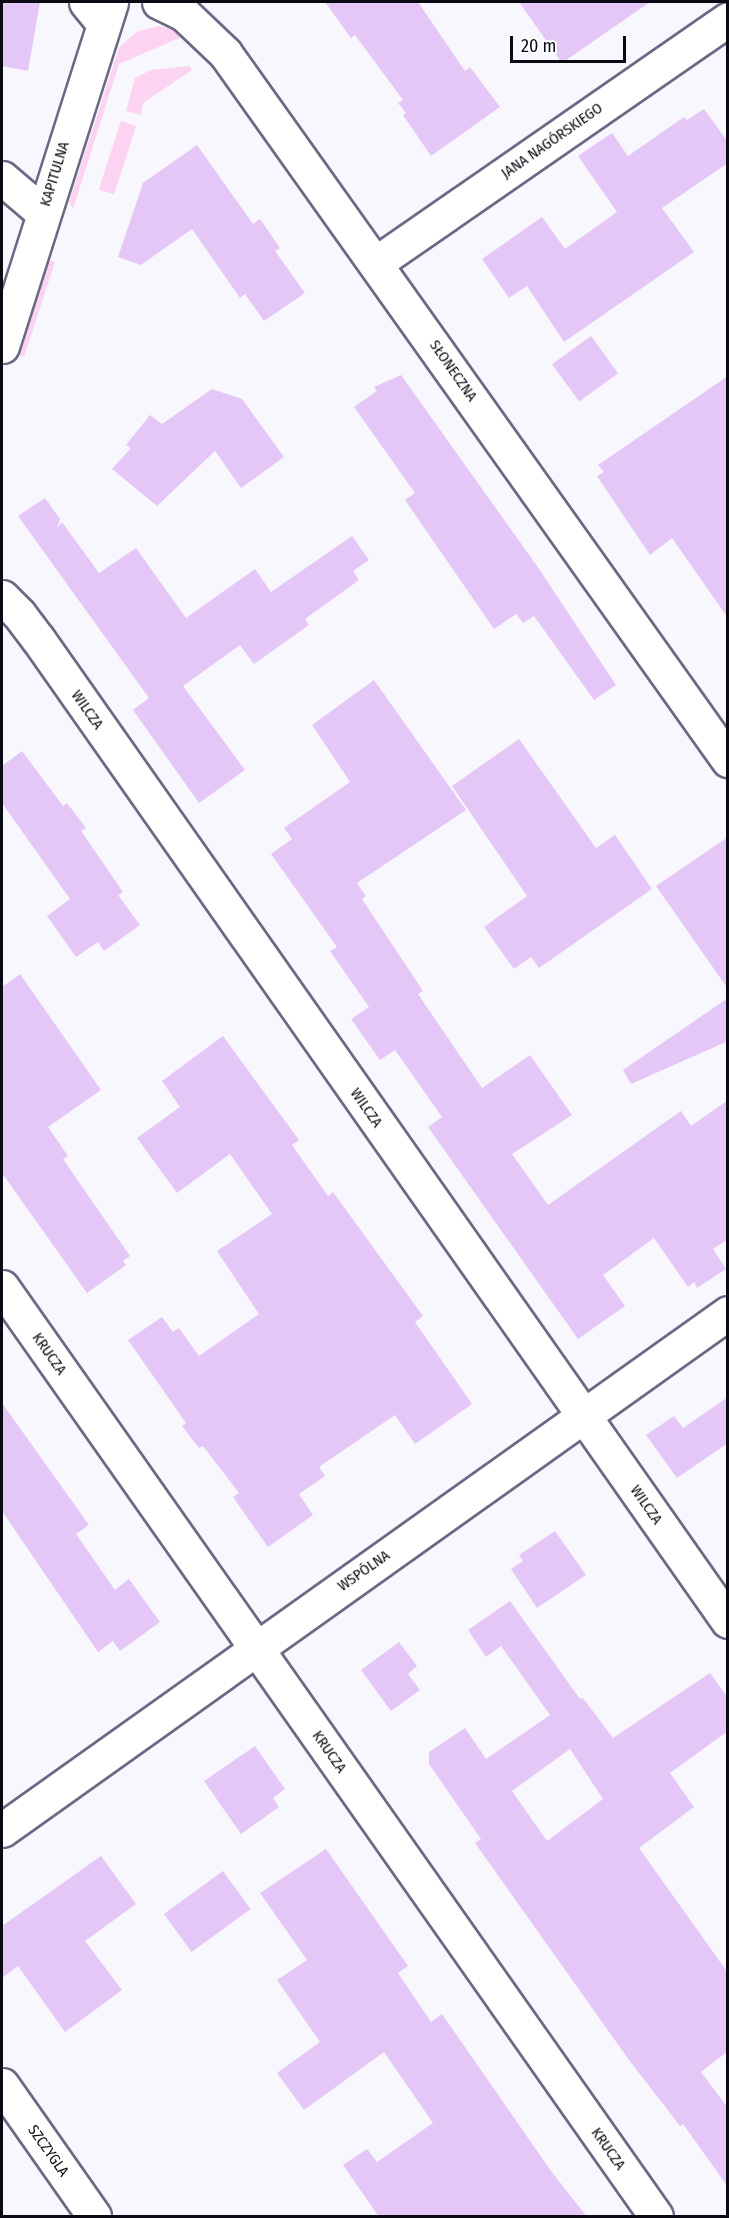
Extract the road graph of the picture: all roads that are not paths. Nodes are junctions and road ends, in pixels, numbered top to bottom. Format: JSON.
{"nodes":[{"id":1,"x":159,"y":2,"type":"edge"},
{"id":2,"x":100,"y":9,"type":"edge"},
{"id":3,"x":728,"y":19,"type":"edge"},
{"id":4,"x":2,"y":178,"type":"edge"},
{"id":5,"x":43,"y":213,"type":"junction"},
{"id":6,"x":376,"y":263,"type":"junction"},
{"id":7,"x":2,"y":346,"type":"edge"},
{"id":8,"x":2,"y":597,"type":"edge"},
{"id":9,"x":728,"y":760,"type":"edge"},
{"id":10,"x":2,"y":1287,"type":"edge"},
{"id":11,"x":728,"y":1313,"type":"edge"},
{"id":12,"x":584,"y":1417,"type":"junction"},
{"id":13,"x":728,"y":1621,"type":"edge"},
{"id":14,"x":256,"y":1647,"type":"junction"},
{"id":15,"x":2,"y":1830,"type":"edge"},
{"id":16,"x":2,"y":2085,"type":"edge"},
{"id":17,"x":94,"y":2217,"type":"edge"},
{"id":18,"x":656,"y":2217,"type":"edge"}],
"edges":[{"from":1,"to":6,"type":"street","name":"SŁONECZNA"},
{"from":2,"to":5,"type":"street","name":"KAPITULNA"},
{"from":3,"to":6,"type":"street","name":"JANA NAGÓRSKIEGO"},
{"from":4,"to":5,"type":"street"},
{"from":5,"to":7,"type":"street","name":"KAPITULNA"},
{"from":6,"to":9,"type":"street","name":"SŁONECZNA"},
{"from":8,"to":12,"type":"street","name":"WILCZA"},
{"from":10,"to":14,"type":"street","name":"KRUCZA"},
{"from":11,"to":12,"type":"street","name":"WSPÓLNA"},
{"from":12,"to":13,"type":"street","name":"WILCZA"},
{"from":12,"to":14,"type":"street","name":"WSPÓLNA"},
{"from":14,"to":15,"type":"street","name":"WSPÓLNA"},
{"from":14,"to":18,"type":"street","name":"KRUCZA"},
{"from":16,"to":17,"type":"street","name":"SZCZYGLA"}]}
